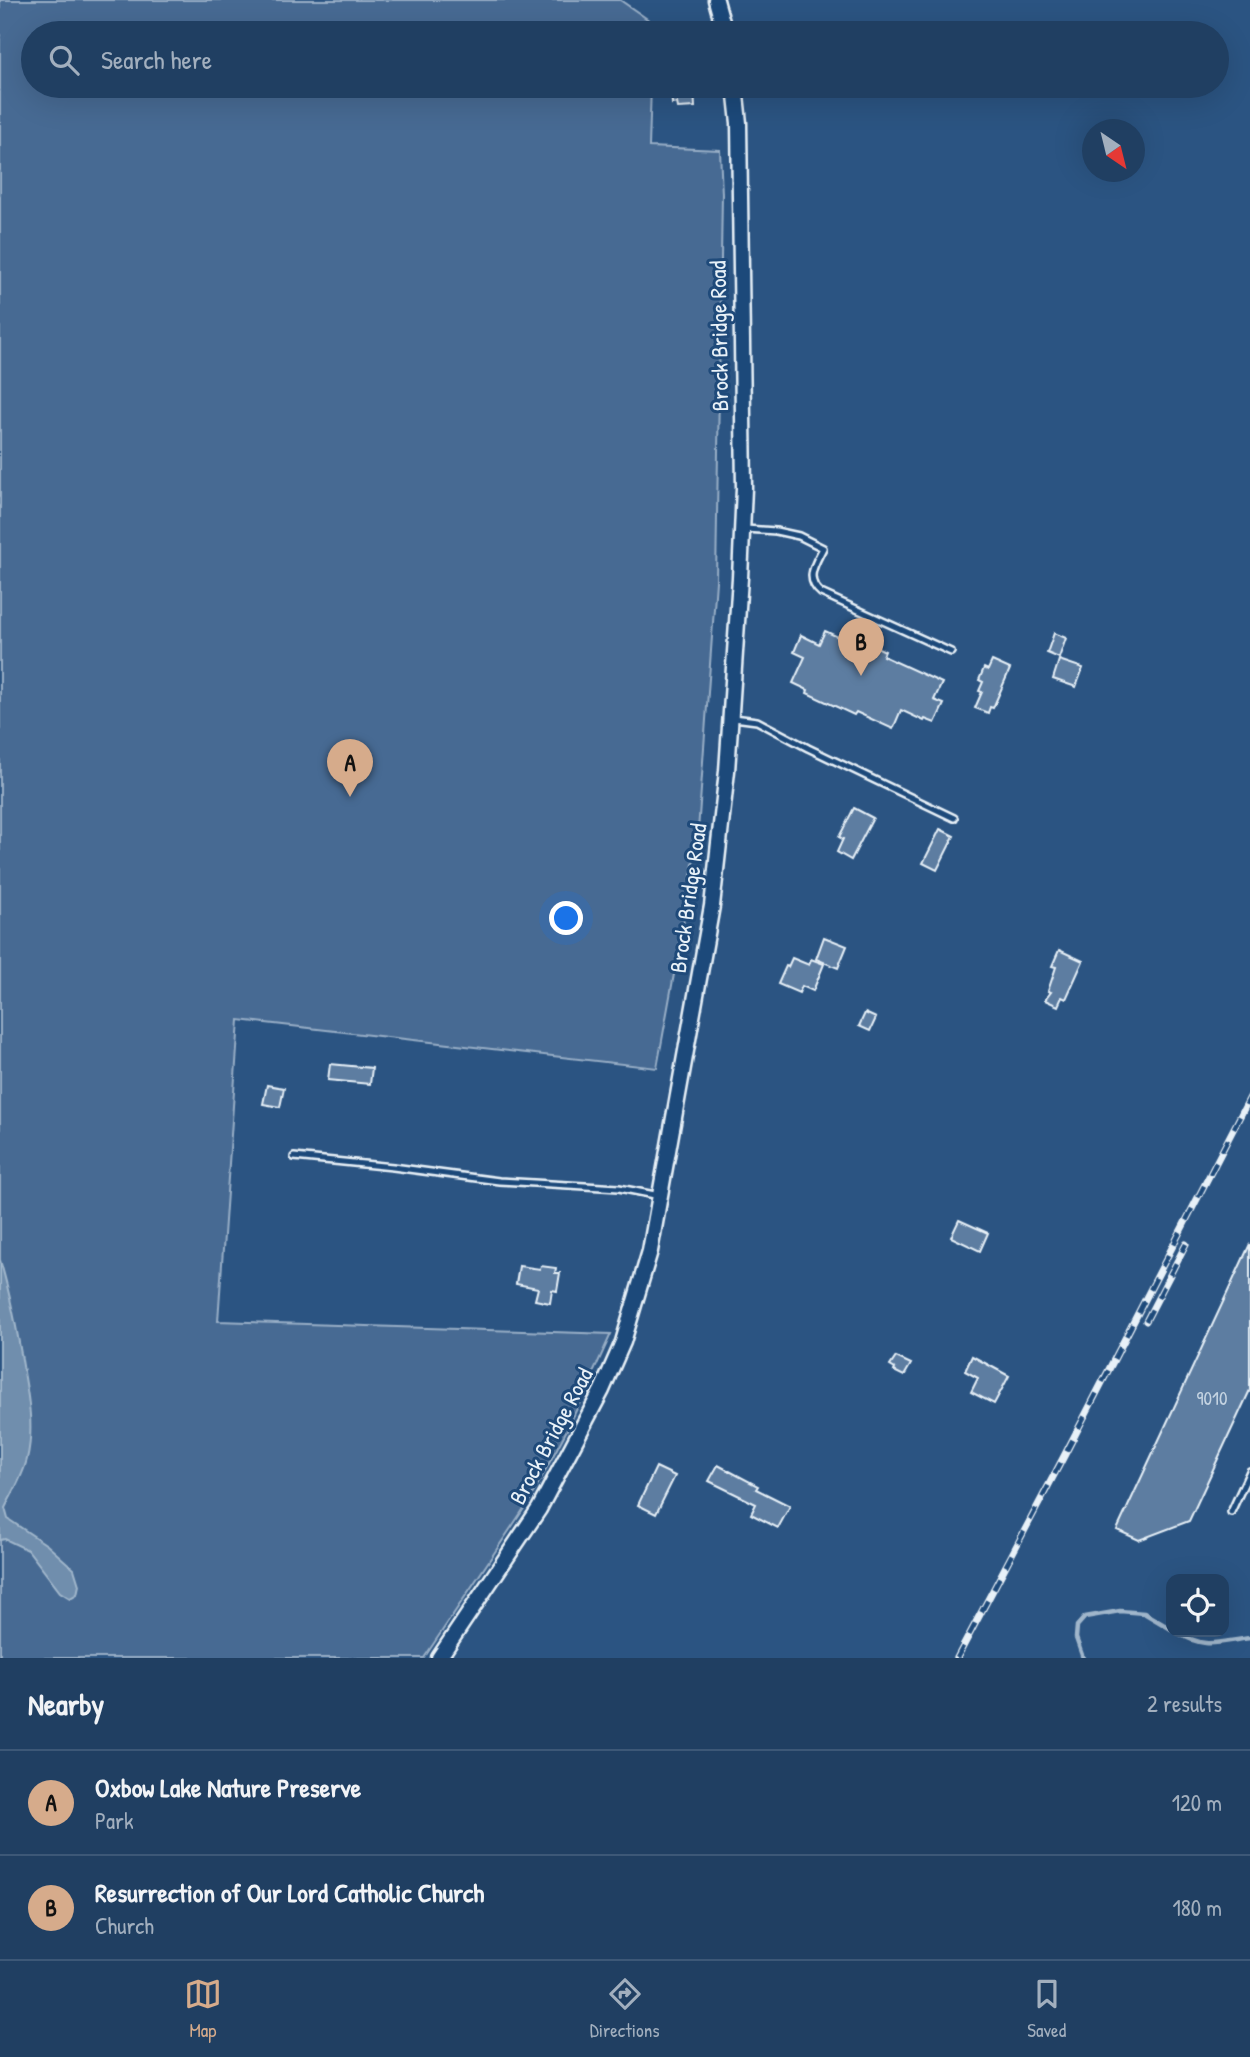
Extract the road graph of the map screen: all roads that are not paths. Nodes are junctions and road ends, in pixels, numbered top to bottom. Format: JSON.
{"nodes":[{"id":1,"x":716,"y":0,"type":"edge"},
{"id":2,"x":722,"y":21,"type":"edge"},
{"id":3,"x":736,"y":98,"type":"edge"},
{"id":4,"x":742,"y":529,"type":"junction"},
{"id":5,"x":951,"y":652,"type":"dead end"},
{"id":6,"x":730,"y":718,"type":"junction"},
{"id":7,"x":954,"y":818,"type":"dead end"},
{"id":8,"x":294,"y":1157,"type":"dead end"},
{"id":9,"x":660,"y":1196,"type":"junction"},
{"id":10,"x":1250,"y":1471,"type":"edge"},
{"id":11,"x":1231,"y":1511,"type":"dead end"},
{"id":12,"x":439,"y":1658,"type":"edge"}],
"edges":[{"from":1,"to":2,"type":"street"},
{"from":3,"to":4,"type":"street","name":"Brock Bridge Road"},
{"from":4,"to":5,"type":"lane"},
{"from":4,"to":6,"type":"street","name":"Brock Bridge Road"},
{"from":6,"to":7,"type":"lane"},
{"from":6,"to":9,"type":"street","name":"Brock Bridge Road"},
{"from":8,"to":9,"type":"lane"},
{"from":9,"to":12,"type":"street","name":"Brock Bridge Road"},
{"from":10,"to":11,"type":"lane"}]}
